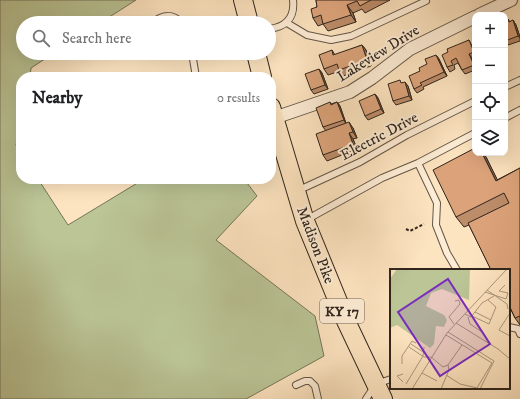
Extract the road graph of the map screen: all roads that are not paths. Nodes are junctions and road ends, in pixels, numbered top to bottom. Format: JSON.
{"nodes":[{"id":1,"x":244,"y":0,"type":"edge"},
{"id":2,"x":511,"y":0,"type":"edge"},
{"id":3,"x":294,"y":1,"type":"edge"},
{"id":4,"x":426,"y":1,"type":"dead end"},
{"id":5,"x":485,"y":12,"type":"edge"},
{"id":6,"x":164,"y":16,"type":"edge"},
{"id":7,"x":174,"y":16,"type":"edge"},
{"id":8,"x":247,"y":16,"type":"edge"},
{"id":9,"x":472,"y":18,"type":"edge"},
{"id":10,"x":287,"y":23,"type":"junction"},
{"id":11,"x":276,"y":27,"type":"edge"},
{"id":12,"x":193,"y":60,"type":"edge"},
{"id":13,"x":258,"y":60,"type":"edge"},
{"id":14,"x":195,"y":72,"type":"edge"},
{"id":15,"x":261,"y":72,"type":"edge"},
{"id":16,"x":520,"y":80,"type":"edge"},
{"id":17,"x":508,"y":86,"type":"edge"},
{"id":18,"x":472,"y":102,"type":"edge"},
{"id":19,"x":520,"y":110,"type":"edge"},
{"id":20,"x":508,"y":116,"type":"edge"},
{"id":21,"x":276,"y":121,"type":"edge"},
{"id":22,"x":276,"y":128,"type":"edge"},
{"id":23,"x":472,"y":135,"type":"edge"},
{"id":24,"x":418,"y":163,"type":"junction"},
{"id":25,"x":296,"y":192,"type":"junction"},
{"id":26,"x":305,"y":221,"type":"junction"},
{"id":27,"x":456,"y":269,"type":"edge"},
{"id":28,"x":510,"y":326,"type":"edge"},
{"id":29,"x":520,"y":334,"type":"edge"},
{"id":30,"x":296,"y":385,"type":"dead end"},
{"id":31,"x":383,"y":388,"type":"edge"},
{"id":32,"x":318,"y":399,"type":"edge"},
{"id":33,"x":366,"y":399,"type":"edge"}],
"edges":[{"from":1,"to":8,"type":"main road"},
{"from":2,"to":5,"type":"street"},
{"from":3,"to":10,"type":"lane"},
{"from":4,"to":10,"type":"lane"},
{"from":6,"to":7,"type":"lane"},
{"from":9,"to":21,"type":"street","name":"Lakeview Drive"},
{"from":10,"to":11,"type":"lane"},
{"from":12,"to":14,"type":"lane"},
{"from":13,"to":15,"type":"main road"},
{"from":16,"to":17,"type":"lane"},
{"from":18,"to":25,"type":"lane","name":"Electric Drive"},
{"from":19,"to":20,"type":"lane"},
{"from":22,"to":25,"type":"main road","name":"Madison Pike","number":"KY 17"},
{"from":23,"to":24,"type":"lane"},
{"from":24,"to":26,"type":"lane"},
{"from":24,"to":27,"type":"lane"},
{"from":25,"to":26,"type":"main road","name":"Madison Pike","number":"KY 17"},
{"from":26,"to":31,"type":"main road","name":"Madison Pike","number":"KY 17"},
{"from":28,"to":29,"type":"lane"},
{"from":30,"to":32,"type":"lane"},
{"from":31,"to":33,"type":"lane"}]}
